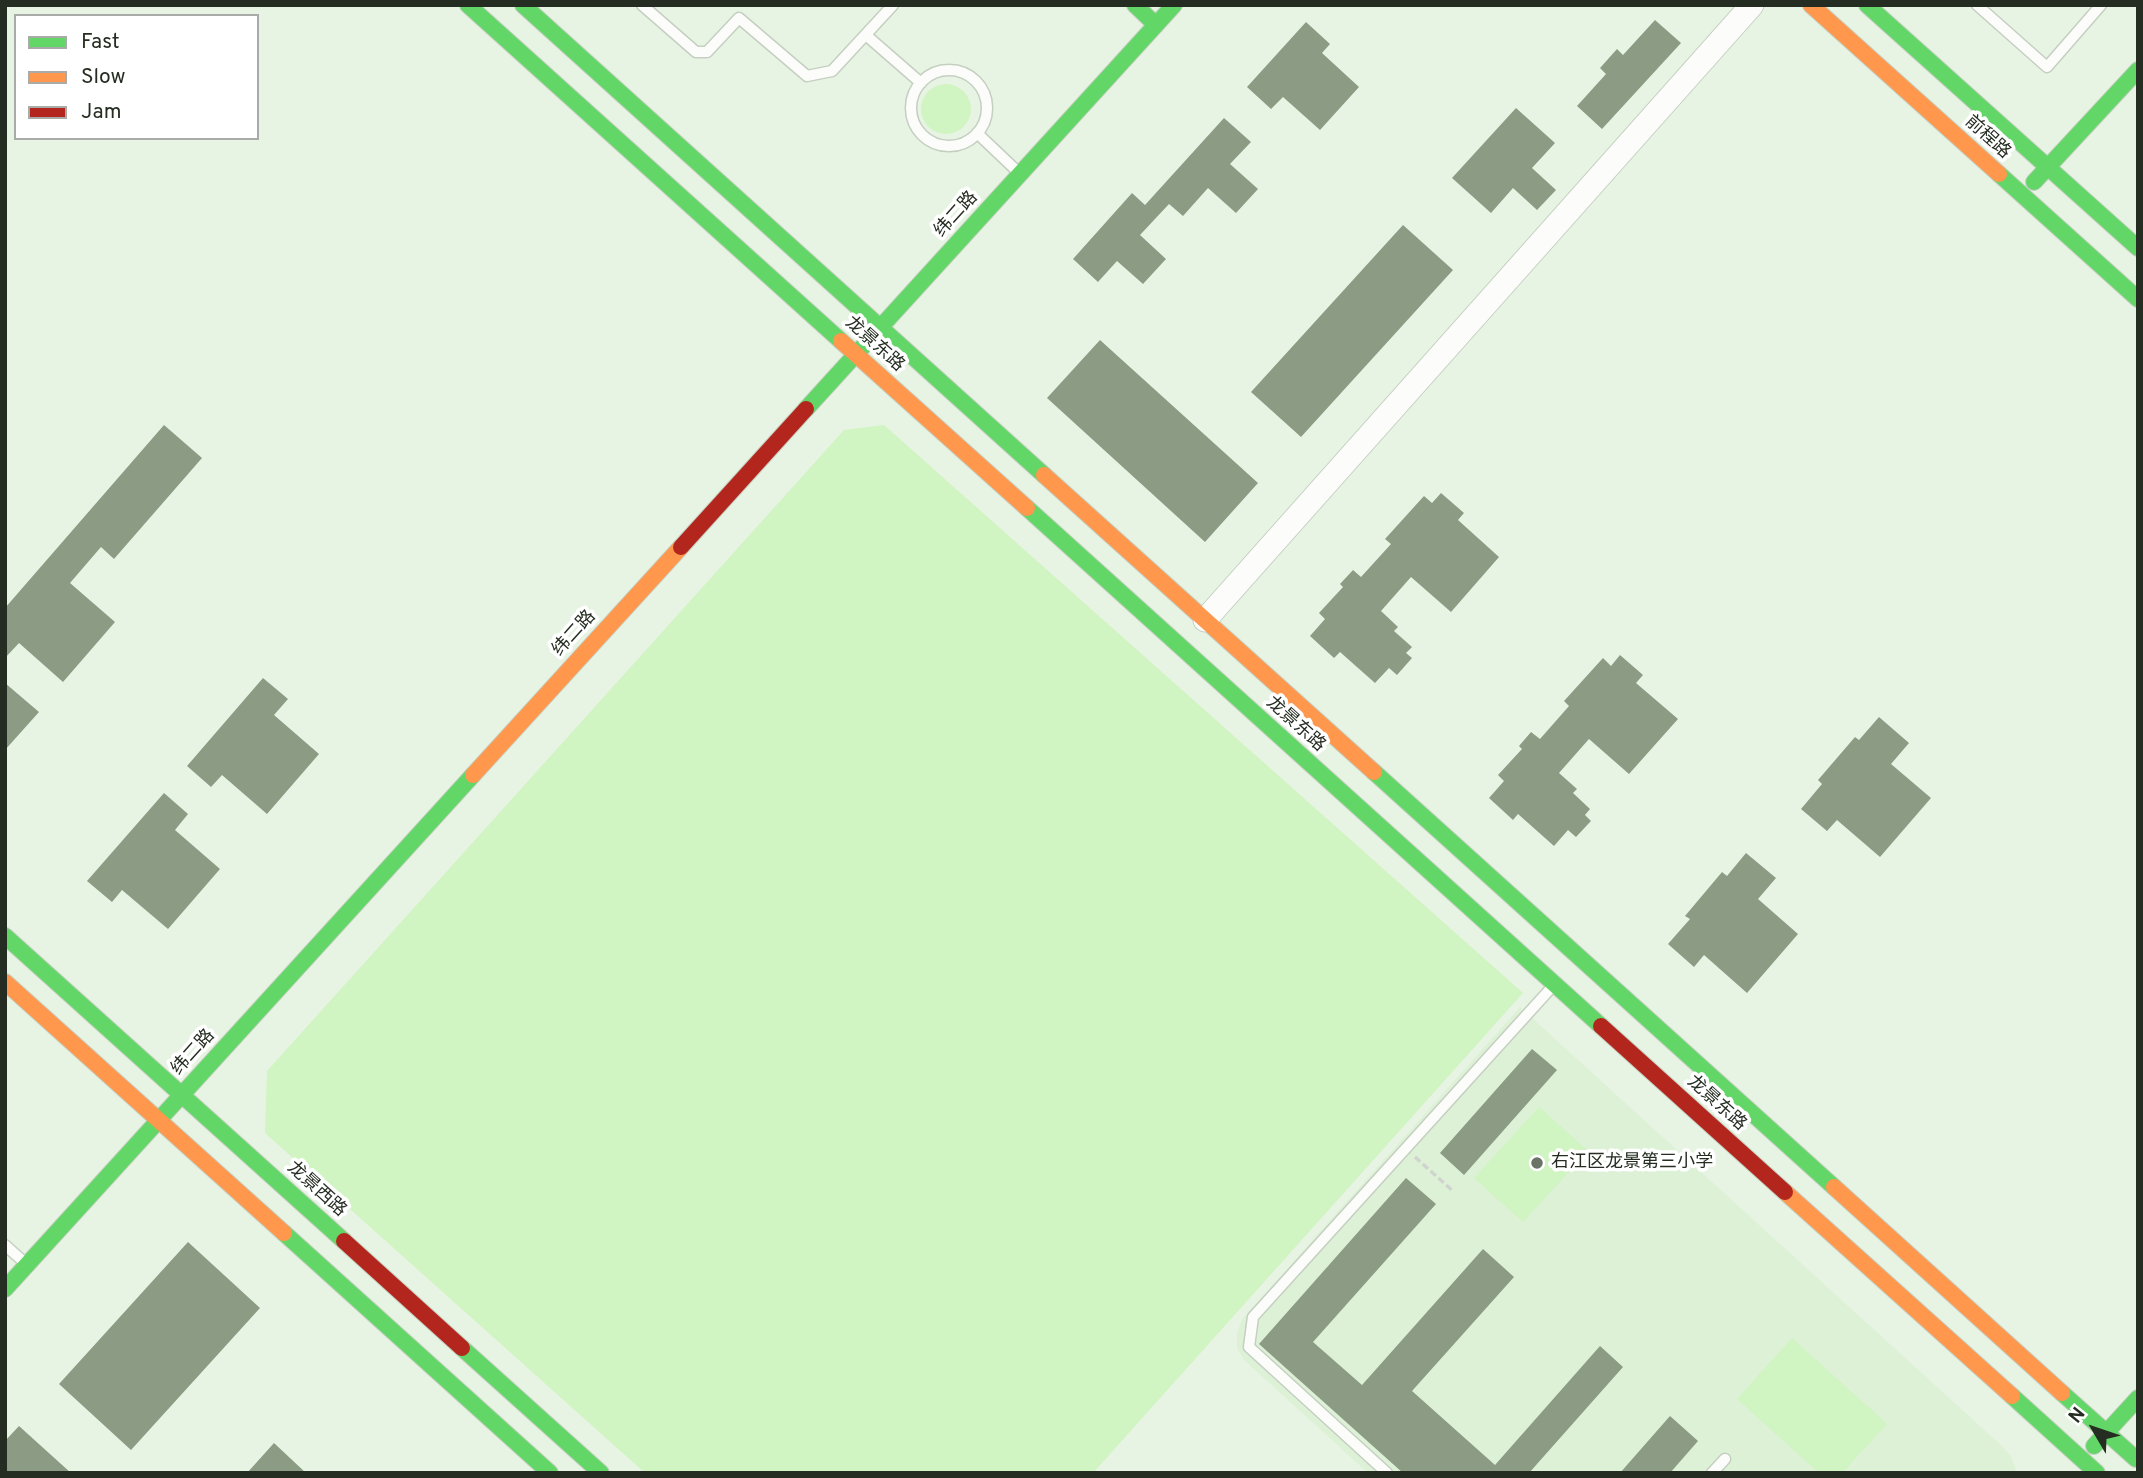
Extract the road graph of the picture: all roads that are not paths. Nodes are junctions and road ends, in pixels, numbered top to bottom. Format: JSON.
{"nodes":[{"id":1,"x":468,"y":5,"type":"edge"},
{"id":2,"x":523,"y":5,"type":"edge"},
{"id":3,"x":642,"y":5,"type":"edge"},
{"id":4,"x":893,"y":5,"type":"edge"},
{"id":5,"x":1135,"y":5,"type":"edge"},
{"id":6,"x":1174,"y":5,"type":"edge"},
{"id":7,"x":1752,"y":5,"type":"edge"},
{"id":8,"x":1811,"y":5,"type":"edge"},
{"id":9,"x":1867,"y":5,"type":"edge"},
{"id":10,"x":1977,"y":5,"type":"edge"},
{"id":11,"x":2101,"y":5,"type":"edge"},
{"id":12,"x":1156,"y":25,"type":"junction"},
{"id":13,"x":867,"y":36,"type":"junction"},
{"id":14,"x":2138,"y":70,"type":"edge"},
{"id":15,"x":921,"y":83,"type":"junction"},
{"id":16,"x":977,"y":133,"type":"junction"},
{"id":17,"x":2048,"y":167,"type":"junction"},
{"id":18,"x":1020,"y":174,"type":"junction"},
{"id":19,"x":2022,"y":195,"type":"junction"},
{"id":20,"x":2138,"y":248,"type":"edge"},
{"id":21,"x":2138,"y":299,"type":"edge"},
{"id":22,"x":880,"y":328,"type":"junction"},
{"id":23,"x":855,"y":355,"type":"junction"},
{"id":24,"x":1205,"y":620,"type":"junction"},
{"id":25,"x":5,"y":936,"type":"edge"},
{"id":26,"x":5,"y":982,"type":"edge"},
{"id":27,"x":1555,"y":984,"type":"junction"},
{"id":28,"x":182,"y":1095,"type":"junction"},
{"id":29,"x":159,"y":1120,"type":"junction"},
{"id":30,"x":5,"y":1245,"type":"edge"},
{"id":31,"x":27,"y":1265,"type":"junction"},
{"id":32,"x":5,"y":1289,"type":"edge"},
{"id":33,"x":2138,"y":1398,"type":"edge"},
{"id":34,"x":2107,"y":1432,"type":"junction"},
{"id":35,"x":2137,"y":1458,"type":"edge"},
{"id":36,"x":1725,"y":1459,"type":"dead end"},
{"id":37,"x":2082,"y":1460,"type":"junction"},
{"id":38,"x":550,"y":1473,"type":"edge"},
{"id":39,"x":601,"y":1473,"type":"edge"},
{"id":40,"x":1387,"y":1473,"type":"edge"},
{"id":41,"x":1712,"y":1473,"type":"edge"},
{"id":42,"x":2070,"y":1473,"type":"edge"},
{"id":43,"x":2096,"y":1473,"type":"edge"},
{"id":44,"x":2124,"y":1473,"type":"edge"}],
"edges":[{"from":1,"to":23,"type":"main road","name":"龙景东路"},
{"from":2,"to":22,"type":"main road","name":"龙景东路"},
{"from":3,"to":13,"type":"lane"},
{"from":4,"to":13,"type":"lane"},
{"from":5,"to":12,"type":"main road"},
{"from":6,"to":12,"type":"main road","name":"纬二路"},
{"from":7,"to":24,"type":"street"},
{"from":8,"to":19,"type":"main road","name":"前程路"},
{"from":9,"to":17,"type":"main road","name":"前程路"},
{"from":10,"to":11,"type":"lane"},
{"from":12,"to":18,"type":"main road","name":"纬二路"},
{"from":13,"to":15,"type":"lane"},
{"from":14,"to":17,"type":"main road"},
{"from":15,"to":16,"type":"lane"},
{"from":15,"to":16,"type":"lane"},
{"from":16,"to":18,"type":"lane"},
{"from":17,"to":19,"type":"main road"},
{"from":17,"to":20,"type":"main road","name":"前程路"},
{"from":18,"to":22,"type":"main road","name":"纬二路"},
{"from":19,"to":21,"type":"main road","name":"前程路"},
{"from":22,"to":23,"type":"main road","name":"纬二路"},
{"from":22,"to":24,"type":"main road","name":"龙景东路"},
{"from":23,"to":27,"type":"main road","name":"龙景东路"},
{"from":23,"to":28,"type":"main road","name":"纬二路"},
{"from":24,"to":34,"type":"main road","name":"龙景东路"},
{"from":25,"to":28,"type":"main road","name":"龙景西路"},
{"from":26,"to":29,"type":"main road"},
{"from":27,"to":37,"type":"main road","name":"龙景东路"},
{"from":27,"to":40,"type":"lane"},
{"from":28,"to":29,"type":"main road","name":"纬二路"},
{"from":28,"to":39,"type":"main road","name":"龙景西路"},
{"from":29,"to":31,"type":"main road","name":"纬二路"},
{"from":29,"to":38,"type":"main road"},
{"from":30,"to":31,"type":"lane"},
{"from":31,"to":32,"type":"main road","name":"纬二路"},
{"from":33,"to":34,"type":"main road"},
{"from":34,"to":35,"type":"main road","name":"龙景东路"},
{"from":34,"to":37,"type":"main road"},
{"from":35,"to":44,"type":"main road"},
{"from":36,"to":41,"type":"lane"},
{"from":37,"to":42,"type":"main road"},
{"from":37,"to":43,"type":"main road","name":"龙景东路"}]}
